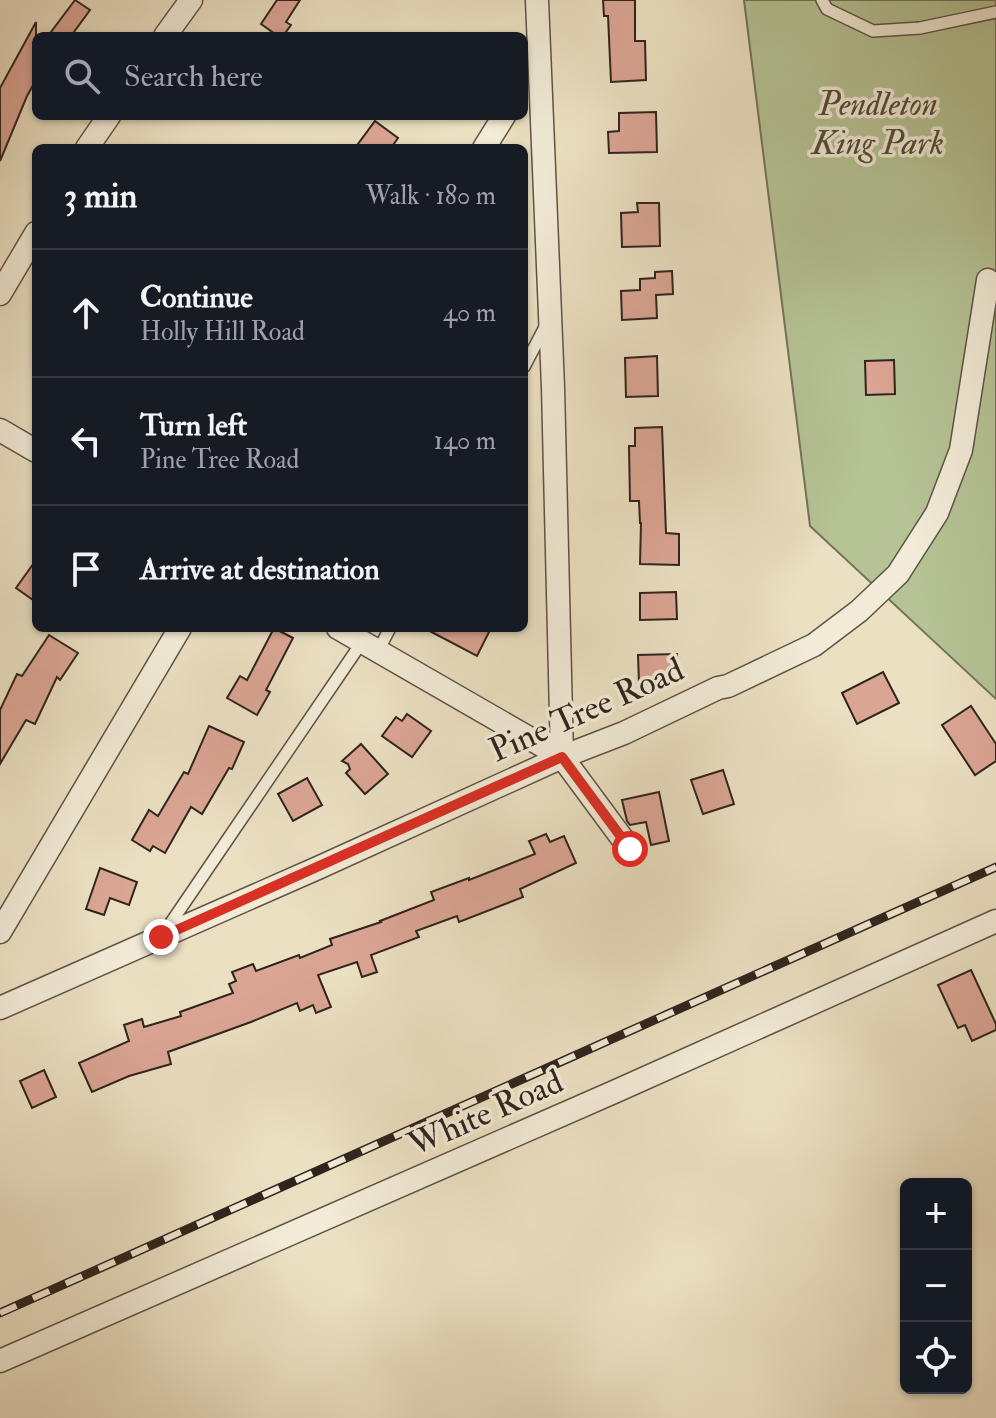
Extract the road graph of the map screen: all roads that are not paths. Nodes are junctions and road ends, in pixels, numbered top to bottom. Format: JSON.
{"nodes":[{"id":1,"x":191,"y":0,"type":"edge"},
{"id":2,"x":537,"y":0,"type":"edge"},
{"id":3,"x":822,"y":0,"type":"edge"},
{"id":4,"x":996,"y":12,"type":"edge"},
{"id":5,"x":168,"y":32,"type":"edge"},
{"id":6,"x":540,"y":60,"type":"junction"},
{"id":7,"x":528,"y":79,"type":"edge"},
{"id":8,"x":106,"y":120,"type":"edge"},
{"id":9,"x":502,"y":120,"type":"edge"},
{"id":10,"x":90,"y":144,"type":"edge"},
{"id":11,"x":486,"y":144,"type":"edge"},
{"id":12,"x":32,"y":240,"type":"edge"},
{"id":13,"x":988,"y":280,"type":"dead end"},
{"id":14,"x":0,"y":294,"type":"edge"},
{"id":15,"x":550,"y":317,"type":"junction"},
{"id":16,"x":528,"y":359,"type":"edge"},
{"id":17,"x":0,"y":430,"type":"edge"},
{"id":18,"x":32,"y":449,"type":"edge"},
{"id":19,"x":178,"y":632,"type":"edge"},
{"id":20,"x":345,"y":632,"type":"edge"},
{"id":21,"x":386,"y":632,"type":"edge"},
{"id":22,"x":370,"y":647,"type":"junction"},
{"id":23,"x":562,"y":757,"type":"junction"},
{"id":24,"x":630,"y":849,"type":"dead end"},
{"id":25,"x":996,"y":921,"type":"edge"},
{"id":26,"x":0,"y":932,"type":"edge"},
{"id":27,"x":161,"y":937,"type":"junction"},
{"id":28,"x":0,"y":1008,"type":"edge"},
{"id":29,"x":0,"y":1361,"type":"edge"}],
"edges":[{"from":1,"to":5,"type":"street"},
{"from":2,"to":6,"type":"street"},
{"from":3,"to":4,"type":"lane"},
{"from":6,"to":7,"type":"street"},
{"from":6,"to":15,"type":"street"},
{"from":8,"to":10,"type":"street"},
{"from":9,"to":11,"type":"street"},
{"from":12,"to":14,"type":"street"},
{"from":13,"to":23,"type":"street","name":"Pine Tree Road"},
{"from":15,"to":16,"type":"lane"},
{"from":15,"to":23,"type":"street"},
{"from":17,"to":18,"type":"street"},
{"from":19,"to":26,"type":"street"},
{"from":20,"to":22,"type":"street"},
{"from":21,"to":22,"type":"lane"},
{"from":22,"to":23,"type":"street"},
{"from":22,"to":27,"type":"lane"},
{"from":23,"to":24,"type":"street"},
{"from":23,"to":27,"type":"street","name":"Pine Tree Road"},
{"from":25,"to":29,"type":"street","name":"White Road"},
{"from":27,"to":28,"type":"street","name":"Pine Tree Road"}]}
